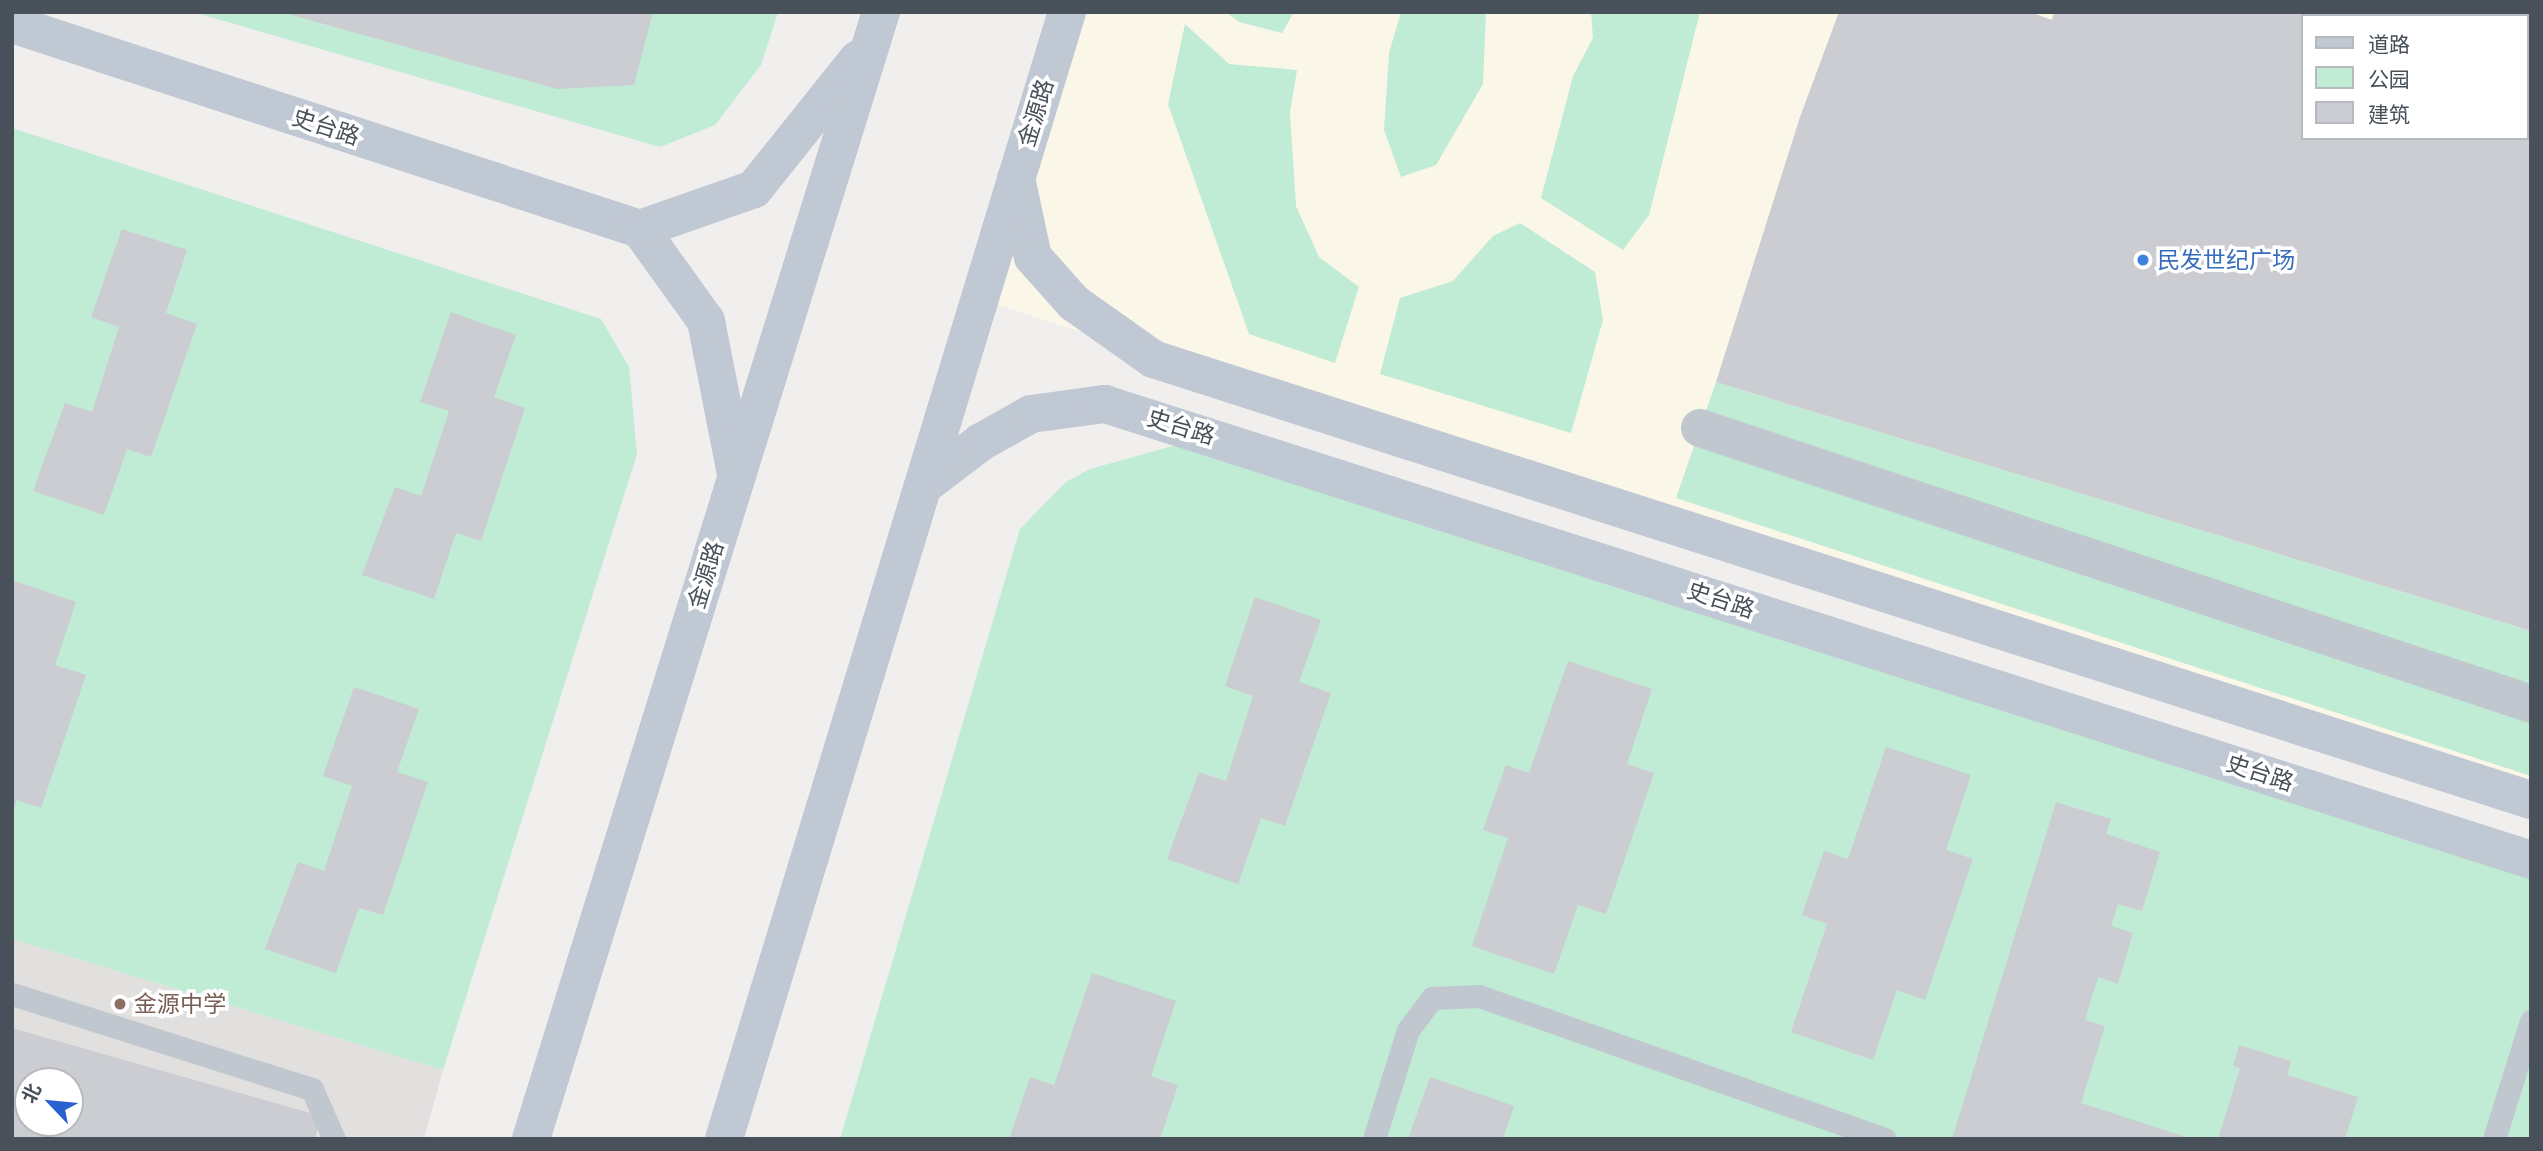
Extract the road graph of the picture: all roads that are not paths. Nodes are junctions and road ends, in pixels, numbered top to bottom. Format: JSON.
{"nodes":[{"id":1,"x":1067,"y":12,"type":"edge"},
{"id":2,"x":12,"y":24,"type":"edge"},
{"id":3,"x":876,"y":26,"type":"edge"},
{"id":4,"x":1016,"y":178,"type":"junction"},
{"id":5,"x":640,"y":229,"type":"junction"},
{"id":6,"x":1700,"y":428,"type":"dead end"},
{"id":7,"x":737,"y":477,"type":"junction"},
{"id":8,"x":923,"y":486,"type":"junction"},
{"id":9,"x":2531,"y":704,"type":"edge"},
{"id":10,"x":2531,"y":800,"type":"edge"},
{"id":11,"x":2531,"y":860,"type":"edge"},
{"id":12,"x":12,"y":993,"type":"edge"},
{"id":13,"x":2531,"y":1021,"type":"edge"},
{"id":14,"x":334,"y":1139,"type":"edge"},
{"id":15,"x":531,"y":1139,"type":"edge"},
{"id":16,"x":724,"y":1139,"type":"edge"},
{"id":17,"x":1374,"y":1139,"type":"edge"},
{"id":18,"x":1885,"y":1139,"type":"edge"},
{"id":19,"x":2494,"y":1139,"type":"edge"}],
"edges":[{"from":1,"to":4,"type":"street","name":"金源路"},
{"from":2,"to":5,"type":"street","name":"史台路"},
{"from":3,"to":5,"type":"street"},
{"from":3,"to":7,"type":"street","name":"金源路"},
{"from":4,"to":8,"type":"street","name":"金源路"},
{"from":4,"to":10,"type":"street"},
{"from":5,"to":7,"type":"street"},
{"from":6,"to":9,"type":"street"},
{"from":7,"to":15,"type":"street","name":"金源路"},
{"from":8,"to":11,"type":"street","name":"史台路"},
{"from":8,"to":16,"type":"street","name":"金源路"},
{"from":12,"to":14,"type":"lane"},
{"from":13,"to":19,"type":"lane"},
{"from":17,"to":18,"type":"lane"}]}
